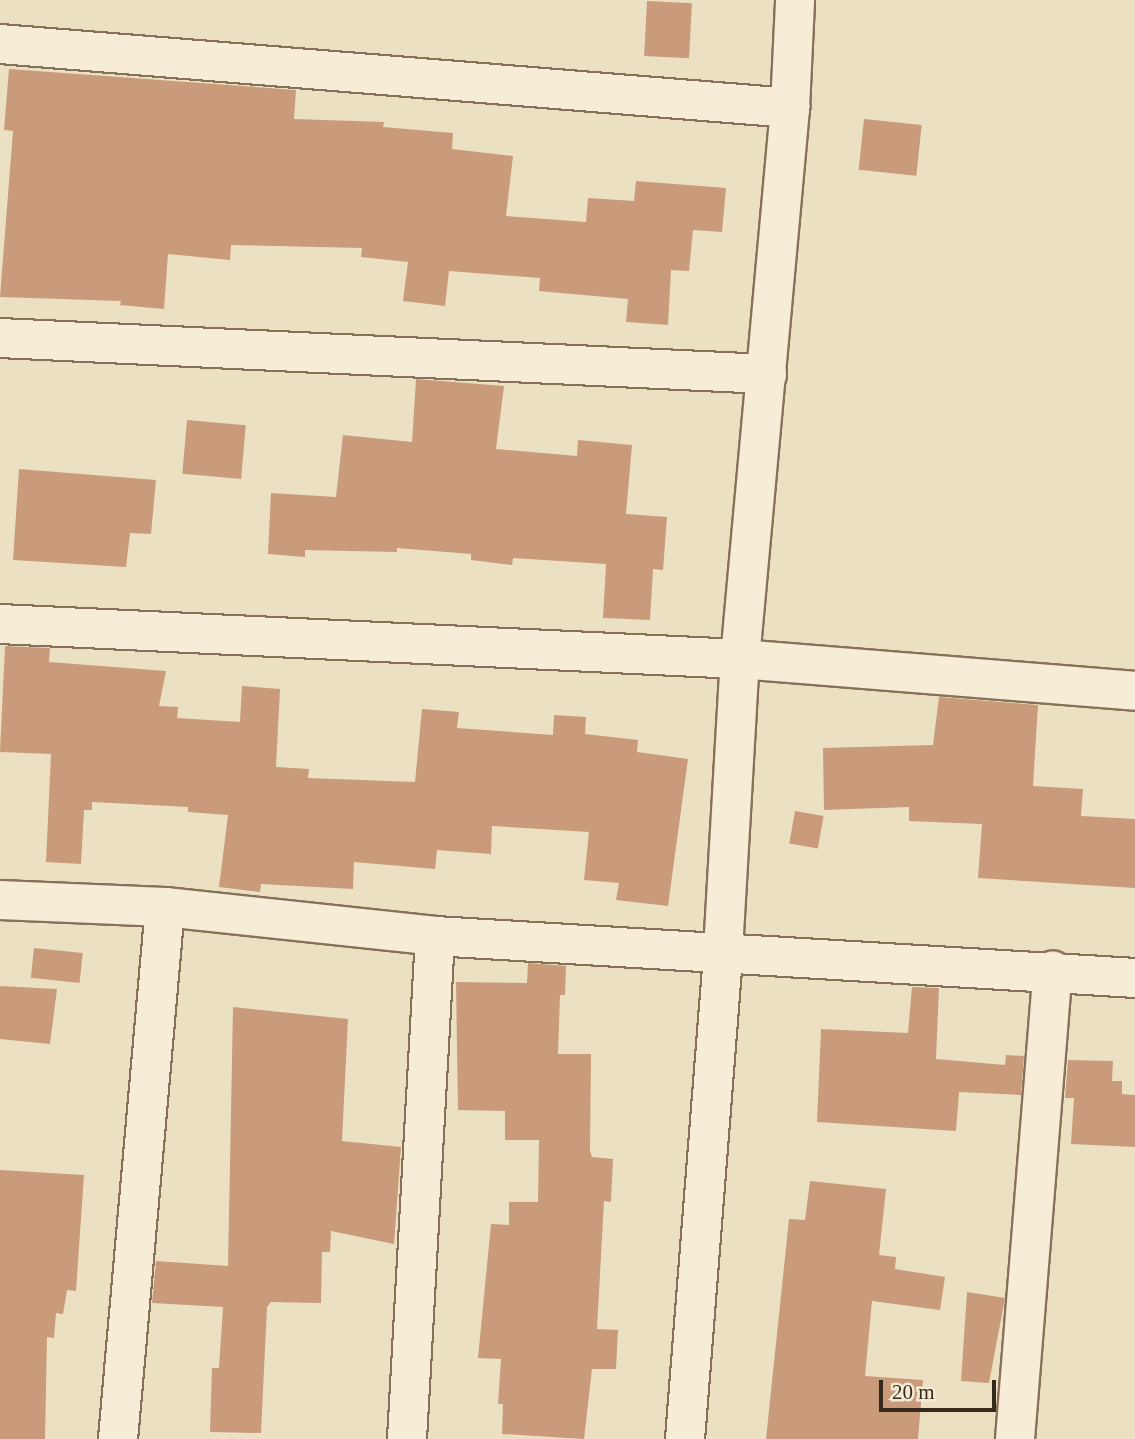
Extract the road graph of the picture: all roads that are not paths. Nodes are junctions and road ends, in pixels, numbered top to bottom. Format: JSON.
{"nodes":[{"id":1,"x":795,"y":0,"type":"edge"},
{"id":2,"x":0,"y":44,"type":"edge"},
{"id":3,"x":790,"y":108,"type":"junction"},
{"id":4,"x":0,"y":338,"type":"edge"},
{"id":5,"x":767,"y":374,"type":"junction"},
{"id":6,"x":0,"y":624,"type":"edge"},
{"id":7,"x":740,"y":659,"type":"junction"},
{"id":8,"x":1135,"y":691,"type":"edge"},
{"id":9,"x":0,"y":900,"type":"edge"},
{"id":10,"x":165,"y":907,"type":"junction"},
{"id":11,"x":435,"y":936,"type":"junction"},
{"id":12,"x":723,"y":951,"type":"junction"},
{"id":13,"x":1053,"y":971,"type":"junction"},
{"id":14,"x":1135,"y":978,"type":"edge"},
{"id":15,"x":118,"y":1439,"type":"edge"},
{"id":16,"x":407,"y":1439,"type":"edge"},
{"id":17,"x":685,"y":1439,"type":"edge"},
{"id":18,"x":1015,"y":1439,"type":"edge"}],
"edges":[{"from":1,"to":3,"type":"street"},
{"from":2,"to":3,"type":"street"},
{"from":3,"to":5,"type":"street"},
{"from":4,"to":5,"type":"street"},
{"from":5,"to":7,"type":"street"},
{"from":6,"to":7,"type":"street"},
{"from":7,"to":8,"type":"street"},
{"from":7,"to":12,"type":"street"},
{"from":9,"to":10,"type":"street"},
{"from":10,"to":11,"type":"street"},
{"from":10,"to":15,"type":"street"},
{"from":11,"to":12,"type":"street"},
{"from":11,"to":16,"type":"street"},
{"from":12,"to":13,"type":"street"},
{"from":12,"to":17,"type":"street"},
{"from":13,"to":14,"type":"street"},
{"from":13,"to":18,"type":"street"}]}
